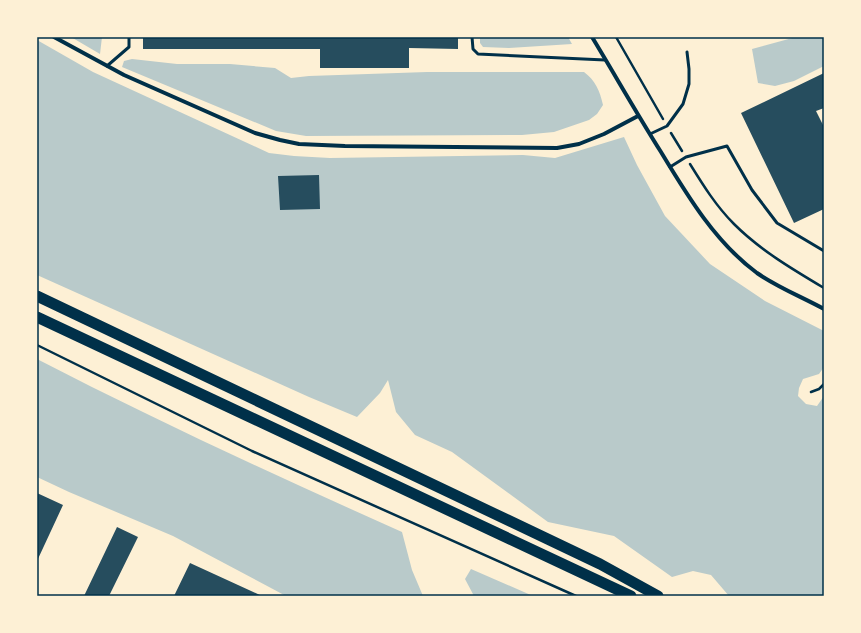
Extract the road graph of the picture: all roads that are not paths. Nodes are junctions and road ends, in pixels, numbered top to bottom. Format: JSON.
{"nodes":[{"id":1,"x":54,"y":37,"type":"edge"},
{"id":2,"x":129,"y":37,"type":"edge"},
{"id":3,"x":472,"y":37,"type":"edge"},
{"id":4,"x":592,"y":37,"type":"edge"},
{"id":5,"x":687,"y":52,"type":"dead end"},
{"id":6,"x":605,"y":60,"type":"junction"},
{"id":7,"x":108,"y":66,"type":"junction"},
{"id":8,"x":638,"y":116,"type":"junction"},
{"id":9,"x":650,"y":134,"type":"junction"},
{"id":10,"x":670,"y":167,"type":"junction"},
{"id":11,"x":824,"y":251,"type":"edge"},
{"id":12,"x":37,"y":296,"type":"edge"},
{"id":13,"x":824,"y":309,"type":"edge"},
{"id":14,"x":37,"y":317,"type":"edge"},
{"id":15,"x":631,"y":596,"type":"edge"},
{"id":16,"x":658,"y":596,"type":"edge"}],
"edges":[{"from":1,"to":7,"type":"street"},
{"from":2,"to":7,"type":"lane"},
{"from":3,"to":6,"type":"lane"},
{"from":4,"to":6,"type":"street"},
{"from":5,"to":9,"type":"lane"},
{"from":6,"to":8,"type":"street"},
{"from":7,"to":8,"type":"street"},
{"from":8,"to":9,"type":"street"},
{"from":9,"to":10,"type":"street"},
{"from":10,"to":11,"type":"lane"},
{"from":10,"to":13,"type":"street"},
{"from":12,"to":16,"type":"highway"},
{"from":14,"to":15,"type":"highway"}]}
